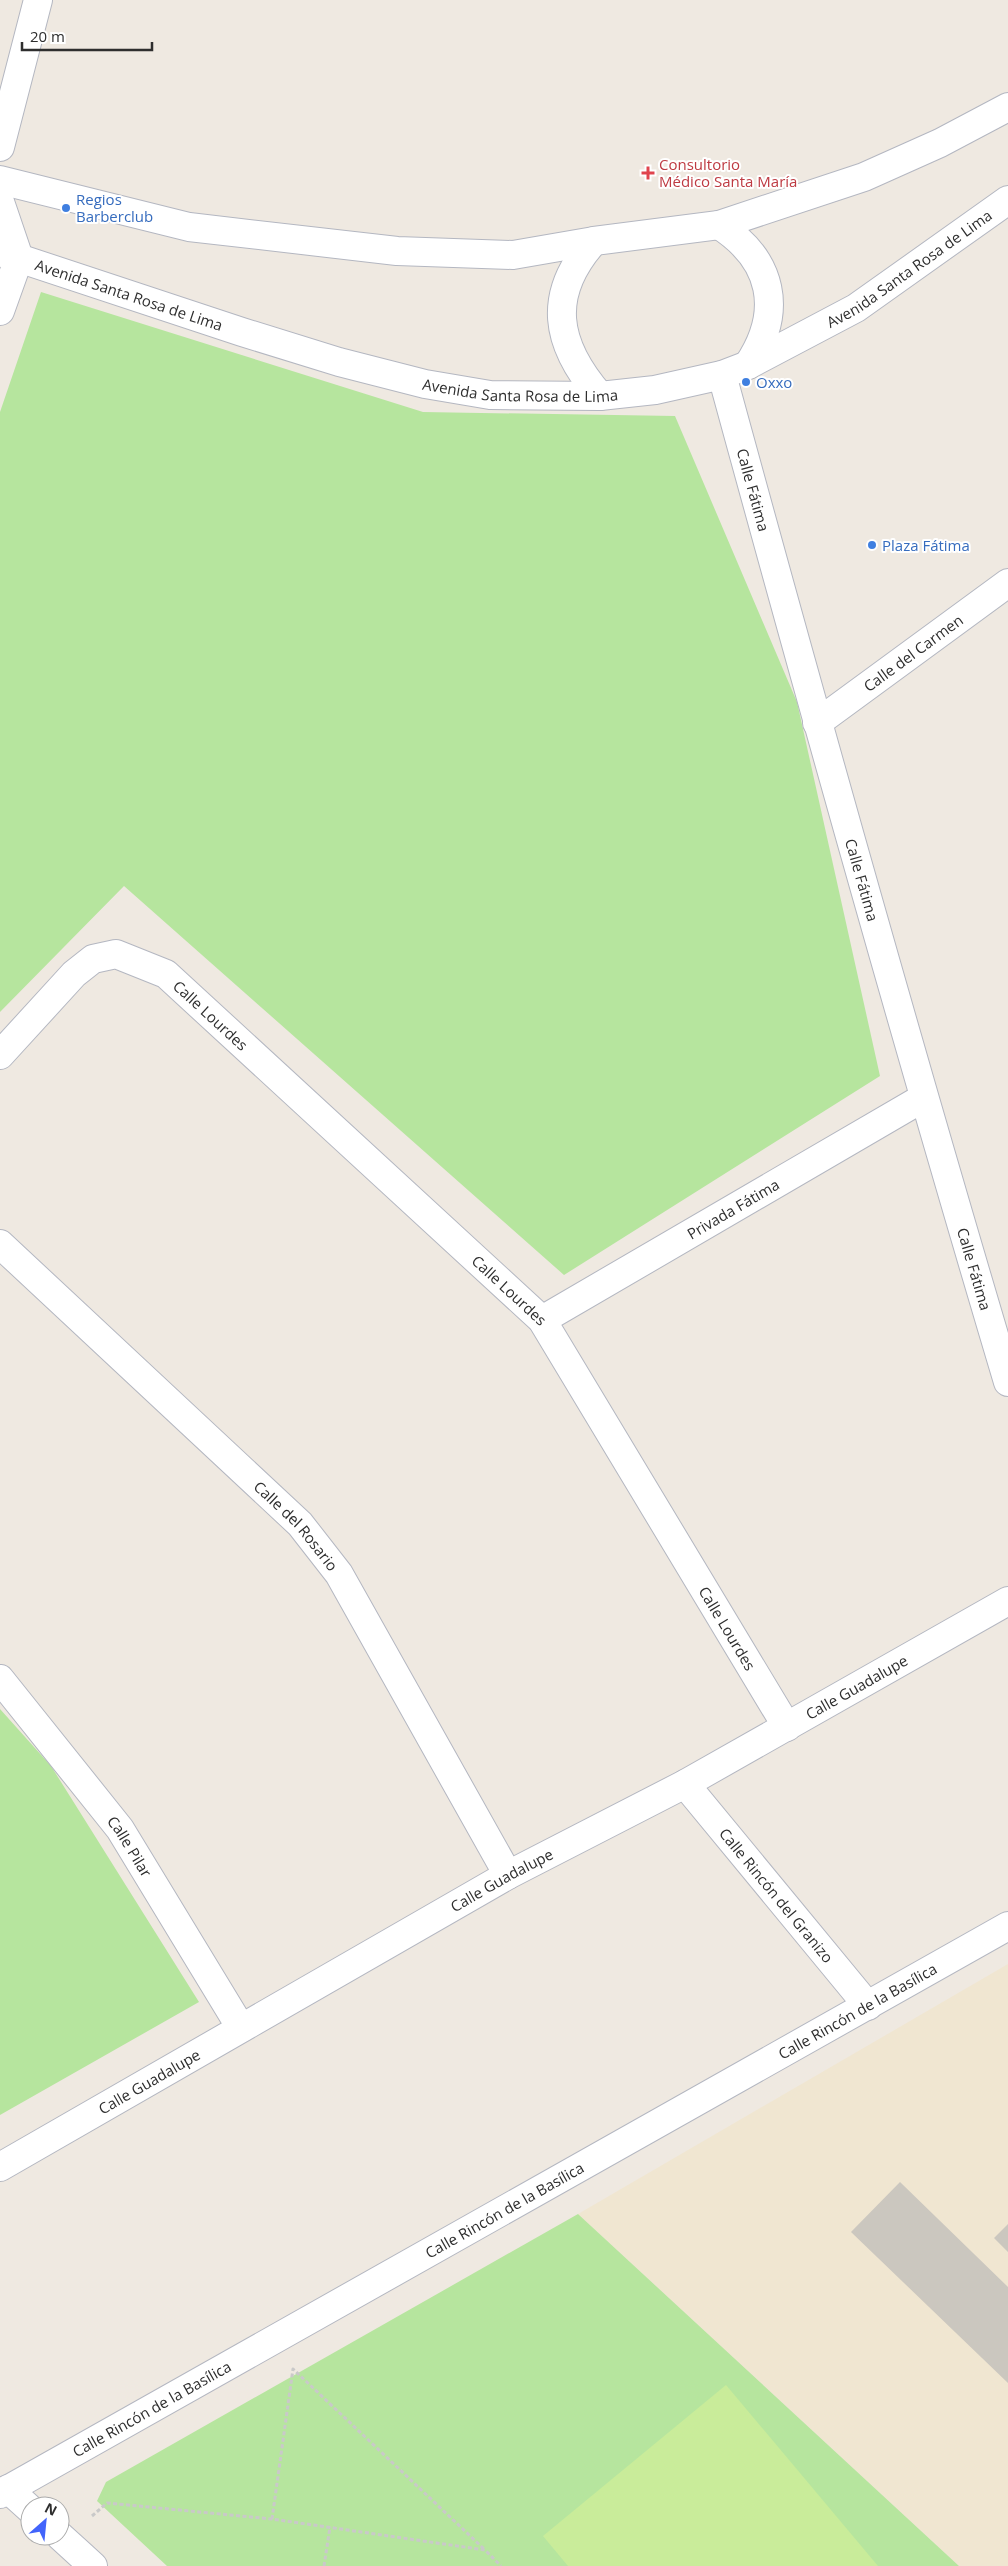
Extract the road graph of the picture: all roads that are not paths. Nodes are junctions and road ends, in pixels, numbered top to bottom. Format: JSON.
{"nodes":[{"id":1,"x":38,"y":0,"type":"edge"},
{"id":2,"x":1008,"y":107,"type":"edge"},
{"id":3,"x":0,"y":147,"type":"edge"},
{"id":4,"x":0,"y":180,"type":"edge"},
{"id":5,"x":1008,"y":200,"type":"edge"},
{"id":6,"x":0,"y":202,"type":"edge"},
{"id":7,"x":719,"y":225,"type":"junction"},
{"id":8,"x":594,"y":241,"type":"junction"},
{"id":9,"x":9,"y":255,"type":"edge"},
{"id":10,"x":0,"y":311,"type":"edge"},
{"id":11,"x":748,"y":365,"type":"junction"},
{"id":12,"x":722,"y":375,"type":"junction"},
{"id":13,"x":600,"y":396,"type":"junction"},
{"id":14,"x":1008,"y":583,"type":"edge"},
{"id":15,"x":817,"y":723,"type":"junction"},
{"id":16,"x":0,"y":1055,"type":"edge"},
{"id":17,"x":923,"y":1098,"type":"junction"},
{"id":18,"x":0,"y":1244,"type":"edge"},
{"id":19,"x":542,"y":1320,"type":"junction"},
{"id":20,"x":1008,"y":1382,"type":"edge"},
{"id":21,"x":1008,"y":1601,"type":"edge"},
{"id":22,"x":0,"y":1679,"type":"edge"},
{"id":23,"x":787,"y":1727,"type":"junction"},
{"id":24,"x":685,"y":1784,"type":"junction"},
{"id":25,"x":508,"y":1875,"type":"junction"},
{"id":26,"x":1008,"y":1926,"type":"edge"},
{"id":27,"x":868,"y":2006,"type":"junction"},
{"id":28,"x":241,"y":2028,"type":"junction"},
{"id":29,"x":0,"y":2167,"type":"edge"},
{"id":30,"x":4,"y":2492,"type":"edge"},
{"id":31,"x":20,"y":2502,"type":"edge"},
{"id":32,"x":70,"y":2545,"type":"edge"},
{"id":33,"x":93,"y":2566,"type":"edge"}],
"edges":[{"from":1,"to":3,"type":"street"},
{"from":2,"to":7,"type":"street"},
{"from":4,"to":8,"type":"street"},
{"from":5,"to":11,"type":"street","name":"Avenida Santa Rosa de Lima"},
{"from":6,"to":9,"type":"street"},
{"from":7,"to":8,"type":"street"},
{"from":7,"to":11,"type":"street"},
{"from":8,"to":13,"type":"street"},
{"from":9,"to":10,"type":"street"},
{"from":9,"to":13,"type":"street","name":"Avenida Santa Rosa de Lima"},
{"from":11,"to":12,"type":"street","name":"Avenida Santa Rosa de Lima"},
{"from":12,"to":13,"type":"street","name":"Avenida Santa Rosa de Lima"},
{"from":12,"to":15,"type":"street","name":"Calle Fátima"},
{"from":14,"to":15,"type":"street","name":"Calle del Carmen"},
{"from":15,"to":17,"type":"street","name":"Calle Fátima"},
{"from":16,"to":19,"type":"street","name":"Calle Lourdes"},
{"from":17,"to":19,"type":"street","name":"Privada Fátima"},
{"from":17,"to":20,"type":"street","name":"Calle Fátima"},
{"from":18,"to":25,"type":"street","name":"Calle del Rosario"},
{"from":19,"to":23,"type":"street","name":"Calle Lourdes"},
{"from":21,"to":23,"type":"street","name":"Calle Guadalupe"},
{"from":22,"to":28,"type":"street","name":"Calle Pilar"},
{"from":23,"to":24,"type":"street","name":"Calle Guadalupe"},
{"from":24,"to":25,"type":"street","name":"Calle Guadalupe"},
{"from":24,"to":27,"type":"street","name":"Calle Rincón del Granizo"},
{"from":25,"to":28,"type":"street","name":"Calle Guadalupe"},
{"from":26,"to":27,"type":"street","name":"Calle Rincón de la Basílica"},
{"from":27,"to":30,"type":"street","name":"Calle Rincón de la Basílica"},
{"from":28,"to":29,"type":"street","name":"Calle Guadalupe"},
{"from":30,"to":31,"type":"street"},
{"from":32,"to":33,"type":"street"}]}
